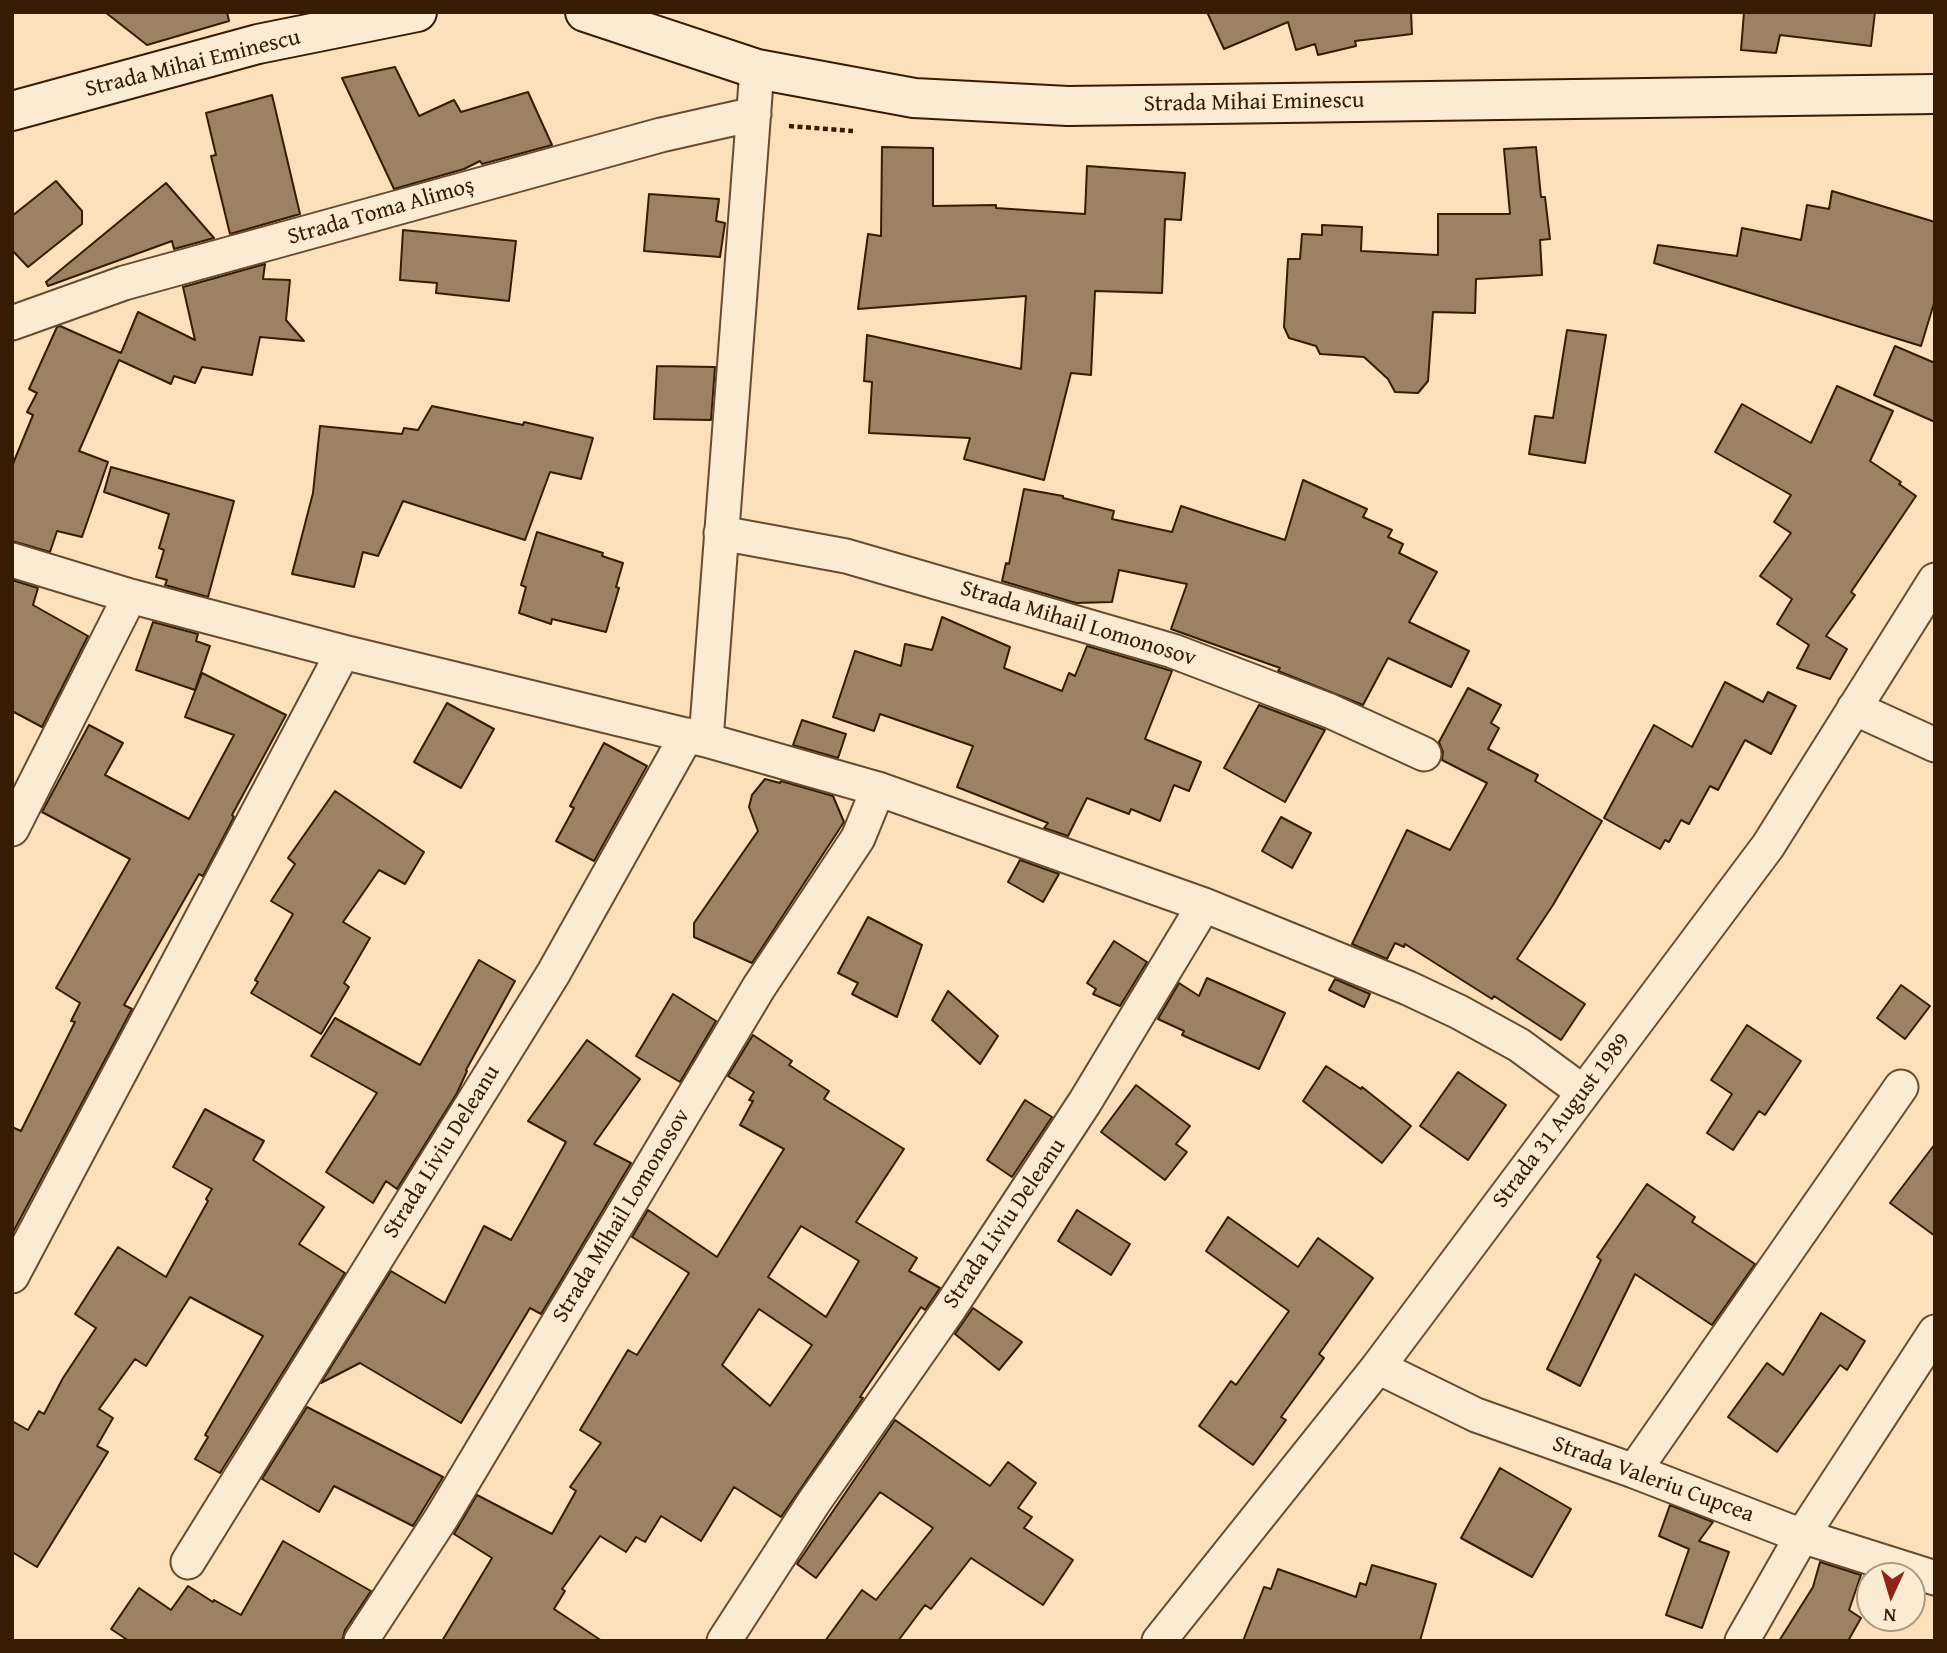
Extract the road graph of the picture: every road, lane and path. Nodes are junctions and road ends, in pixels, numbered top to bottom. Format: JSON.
{"nodes":[{"id":1,"x":417,"y":12,"type":"edge"},
{"id":2,"x":585,"y":12,"type":"edge"},
{"id":3,"x":757,"y":69,"type":"junction"},
{"id":4,"x":1935,"y":94,"type":"edge"},
{"id":5,"x":12,"y":111,"type":"edge"},
{"id":6,"x":754,"y":114,"type":"junction"},
{"id":7,"x":12,"y":323,"type":"edge"},
{"id":8,"x":721,"y":533,"type":"junction"},
{"id":9,"x":12,"y":560,"type":"edge"},
{"id":10,"x":1935,"y":580,"type":"edge"},
{"id":11,"x":130,"y":596,"type":"junction"},
{"id":12,"x":343,"y":652,"type":"junction"},
{"id":13,"x":1854,"y":708,"type":"junction"},
{"id":14,"x":697,"y":738,"type":"junction"},
{"id":15,"x":1935,"y":746,"type":"edge"},
{"id":16,"x":1424,"y":754,"type":"dead end"},
{"id":17,"x":878,"y":789,"type":"junction"},
{"id":18,"x":12,"y":829,"type":"edge"},
{"id":19,"x":1204,"y":905,"type":"junction"},
{"id":20,"x":1901,"y":1087,"type":"dead end"},
{"id":21,"x":1583,"y":1092,"type":"junction"},
{"id":22,"x":12,"y":1276,"type":"edge"},
{"id":23,"x":1935,"y":1332,"type":"edge"},
{"id":24,"x":1378,"y":1367,"type":"junction"},
{"id":25,"x":1634,"y":1471,"type":"junction"},
{"id":26,"x":1802,"y":1536,"type":"junction"},
{"id":27,"x":188,"y":1562,"type":"dead end"},
{"id":28,"x":1935,"y":1578,"type":"edge"},
{"id":29,"x":361,"y":1641,"type":"edge"},
{"id":30,"x":724,"y":1641,"type":"edge"},
{"id":31,"x":1159,"y":1641,"type":"edge"},
{"id":32,"x":1742,"y":1641,"type":"edge"}],
"edges":[{"from":1,"to":5,"type":"main road","name":"Strada Mihai Eminescu"},
{"from":2,"to":3,"type":"main road","name":"Strada Mihai Eminescu"},
{"from":3,"to":4,"type":"main road","name":"Strada Mihai Eminescu"},
{"from":3,"to":6,"type":"street"},
{"from":6,"to":7,"type":"street","name":"Strada Toma Alimoș"},
{"from":6,"to":8,"type":"street"},
{"from":8,"to":14,"type":"street"},
{"from":8,"to":16,"type":"street","name":"Strada Mihail Lomonosov"},
{"from":9,"to":11,"type":"street"},
{"from":10,"to":13,"type":"street","name":"Strada 31 August 1989"},
{"from":11,"to":12,"type":"street"},
{"from":11,"to":18,"type":"street"},
{"from":12,"to":14,"type":"street"},
{"from":12,"to":22,"type":"street"},
{"from":13,"to":15,"type":"street"},
{"from":13,"to":21,"type":"street","name":"Strada 31 August 1989"},
{"from":14,"to":17,"type":"street"},
{"from":14,"to":27,"type":"street","name":"Strada Liviu Deleanu"},
{"from":17,"to":19,"type":"street"},
{"from":17,"to":29,"type":"street","name":"Strada Mihail Lomonosov"},
{"from":19,"to":21,"type":"street"},
{"from":19,"to":30,"type":"street","name":"Strada Liviu Deleanu"},
{"from":20,"to":25,"type":"street"},
{"from":21,"to":24,"type":"street","name":"Strada 31 August 1989"},
{"from":23,"to":26,"type":"street"},
{"from":24,"to":25,"type":"street","name":"Strada Valeriu Cupcea"},
{"from":24,"to":31,"type":"street","name":"Strada 31 August 1989"},
{"from":25,"to":26,"type":"street","name":"Strada Valeriu Cupcea"},
{"from":26,"to":28,"type":"street","name":"Strada Valeriu Cupcea"},
{"from":26,"to":32,"type":"street"}]}
